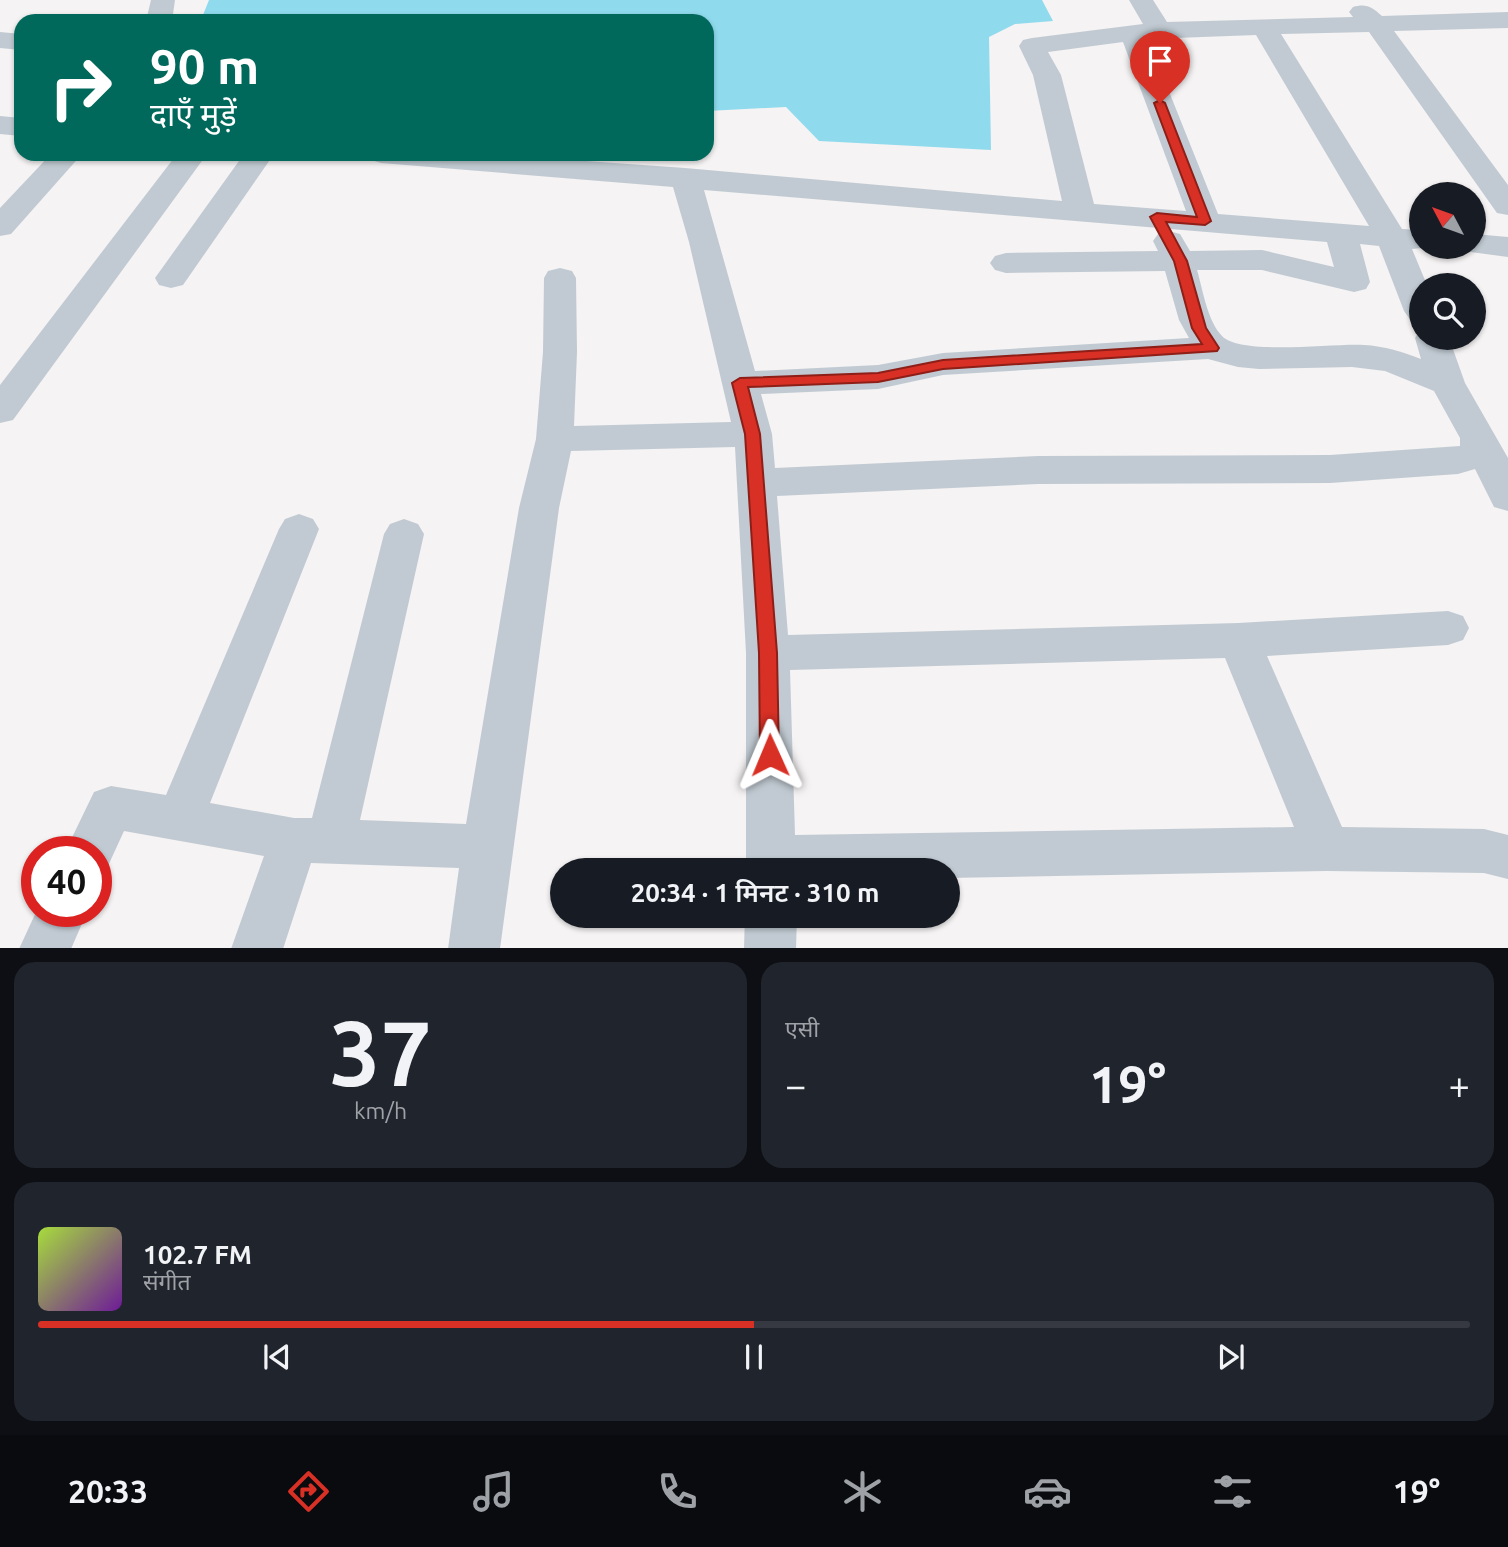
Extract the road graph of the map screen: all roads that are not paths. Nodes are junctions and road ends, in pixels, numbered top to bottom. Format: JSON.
{"nodes":[{"id":1,"x":1141,"y":0,"type":"edge"},
{"id":2,"x":1204,"y":0,"type":"edge"},
{"id":3,"x":1352,"y":0,"type":"edge"},
{"id":4,"x":1377,"y":25,"type":"junction"},
{"id":5,"x":1497,"y":27,"type":"edge"},
{"id":6,"x":1224,"y":29,"type":"junction"},
{"id":7,"x":1265,"y":29,"type":"junction"},
{"id":8,"x":1146,"y":31,"type":"junction"},
{"id":9,"x":60,"y":161,"type":"edge"},
{"id":10,"x":187,"y":161,"type":"edge"},
{"id":11,"x":254,"y":161,"type":"edge"},
{"id":12,"x":473,"y":161,"type":"edge"},
{"id":13,"x":685,"y":177,"type":"junction"},
{"id":14,"x":1508,"y":206,"type":"edge"},
{"id":15,"x":1080,"y":211,"type":"junction"},
{"id":16,"x":1157,"y":217,"type":"junction"},
{"id":17,"x":4,"y":218,"type":"edge"},
{"id":18,"x":1205,"y":221,"type":"junction"},
{"id":19,"x":1341,"y":233,"type":"junction"},
{"id":20,"x":1406,"y":238,"type":"edge"},
{"id":21,"x":1486,"y":245,"type":"edge"},
{"id":22,"x":1508,"y":247,"type":"edge"},
{"id":23,"x":1180,"y":261,"type":"junction"},
{"id":24,"x":1006,"y":263,"type":"dead end"},
{"id":25,"x":1412,"y":273,"type":"edge"},
{"id":26,"x":171,"y":278,"type":"dead end"},
{"id":27,"x":560,"y":278,"type":"dead end"},
{"id":28,"x":1354,"y":282,"type":"junction"},
{"id":29,"x":1409,"y":301,"type":"edge"},
{"id":30,"x":1212,"y":348,"type":"junction"},
{"id":31,"x":1436,"y":350,"type":"edge"},
{"id":32,"x":740,"y":383,"type":"junction"},
{"id":33,"x":1447,"y":383,"type":"junction"},
{"id":34,"x":0,"y":411,"type":"edge"},
{"id":35,"x":753,"y":434,"type":"junction"},
{"id":36,"x":1479,"y":438,"type":"junction"},
{"id":37,"x":555,"y":439,"type":"junction"},
{"id":38,"x":755,"y":483,"type":"junction"},
{"id":39,"x":1508,"y":497,"type":"edge"},
{"id":40,"x":299,"y":529,"type":"dead end"},
{"id":41,"x":404,"y":534,"type":"dead end"},
{"id":42,"x":1448,"y":628,"type":"dead end"},
{"id":43,"x":1239,"y":640,"type":"junction"},
{"id":44,"x":768,"y":653,"type":"junction"},
{"id":45,"x":180,"y":819,"type":"junction"},
{"id":46,"x":97,"y":836,"type":"edge"},
{"id":47,"x":312,"y":841,"type":"junction"},
{"id":48,"x":487,"y":847,"type":"junction"},
{"id":49,"x":1327,"y":849,"type":"junction"},
{"id":50,"x":1508,"y":857,"type":"edge"},
{"id":51,"x":771,"y":858,"type":"edge"},
{"id":52,"x":960,"y":859,"type":"edge"},
{"id":53,"x":55,"y":927,"type":"edge"},
{"id":54,"x":771,"y":928,"type":"edge"},
{"id":55,"x":45,"y":948,"type":"edge"},
{"id":56,"x":257,"y":948,"type":"edge"},
{"id":57,"x":474,"y":948,"type":"edge"},
{"id":58,"x":770,"y":948,"type":"edge"}],
"edges":[{"from":1,"to":8,"type":"street"},
{"from":2,"to":6,"type":"street"},
{"from":3,"to":4,"type":"street"},
{"from":4,"to":5,"type":"street"},
{"from":4,"to":7,"type":"street"},
{"from":4,"to":14,"type":"street"},
{"from":6,"to":7,"type":"street"},
{"from":6,"to":8,"type":"street"},
{"from":7,"to":20,"type":"street"},
{"from":8,"to":15,"type":"street"},
{"from":8,"to":18,"type":"street"},
{"from":9,"to":17,"type":"street"},
{"from":10,"to":34,"type":"street"},
{"from":11,"to":26,"type":"street"},
{"from":12,"to":13,"type":"street"},
{"from":13,"to":15,"type":"street"},
{"from":13,"to":32,"type":"street"},
{"from":15,"to":16,"type":"street"},
{"from":16,"to":18,"type":"street"},
{"from":16,"to":23,"type":"street"},
{"from":18,"to":19,"type":"street"},
{"from":19,"to":20,"type":"street"},
{"from":19,"to":28,"type":"street"},
{"from":20,"to":25,"type":"street"},
{"from":21,"to":22,"type":"street"},
{"from":23,"to":24,"type":"street"},
{"from":23,"to":28,"type":"street"},
{"from":23,"to":30,"type":"street"},
{"from":27,"to":37,"type":"street"},
{"from":28,"to":29,"type":"street"},
{"from":30,"to":32,"type":"street"},
{"from":30,"to":33,"type":"street"},
{"from":31,"to":33,"type":"street"},
{"from":32,"to":35,"type":"street"},
{"from":33,"to":36,"type":"street"},
{"from":35,"to":37,"type":"street"},
{"from":35,"to":38,"type":"street"},
{"from":36,"to":38,"type":"street"},
{"from":36,"to":39,"type":"street"},
{"from":37,"to":48,"type":"street"},
{"from":38,"to":44,"type":"street"},
{"from":40,"to":45,"type":"street"},
{"from":41,"to":47,"type":"street"},
{"from":42,"to":43,"type":"street"},
{"from":43,"to":44,"type":"street"},
{"from":43,"to":49,"type":"street"},
{"from":44,"to":51,"type":"street"},
{"from":45,"to":46,"type":"street"},
{"from":45,"to":47,"type":"street"},
{"from":47,"to":48,"type":"street"},
{"from":47,"to":56,"type":"street"},
{"from":48,"to":57,"type":"street"},
{"from":49,"to":50,"type":"street"},
{"from":49,"to":52,"type":"street"},
{"from":53,"to":55,"type":"street"},
{"from":54,"to":58,"type":"street"}]}
